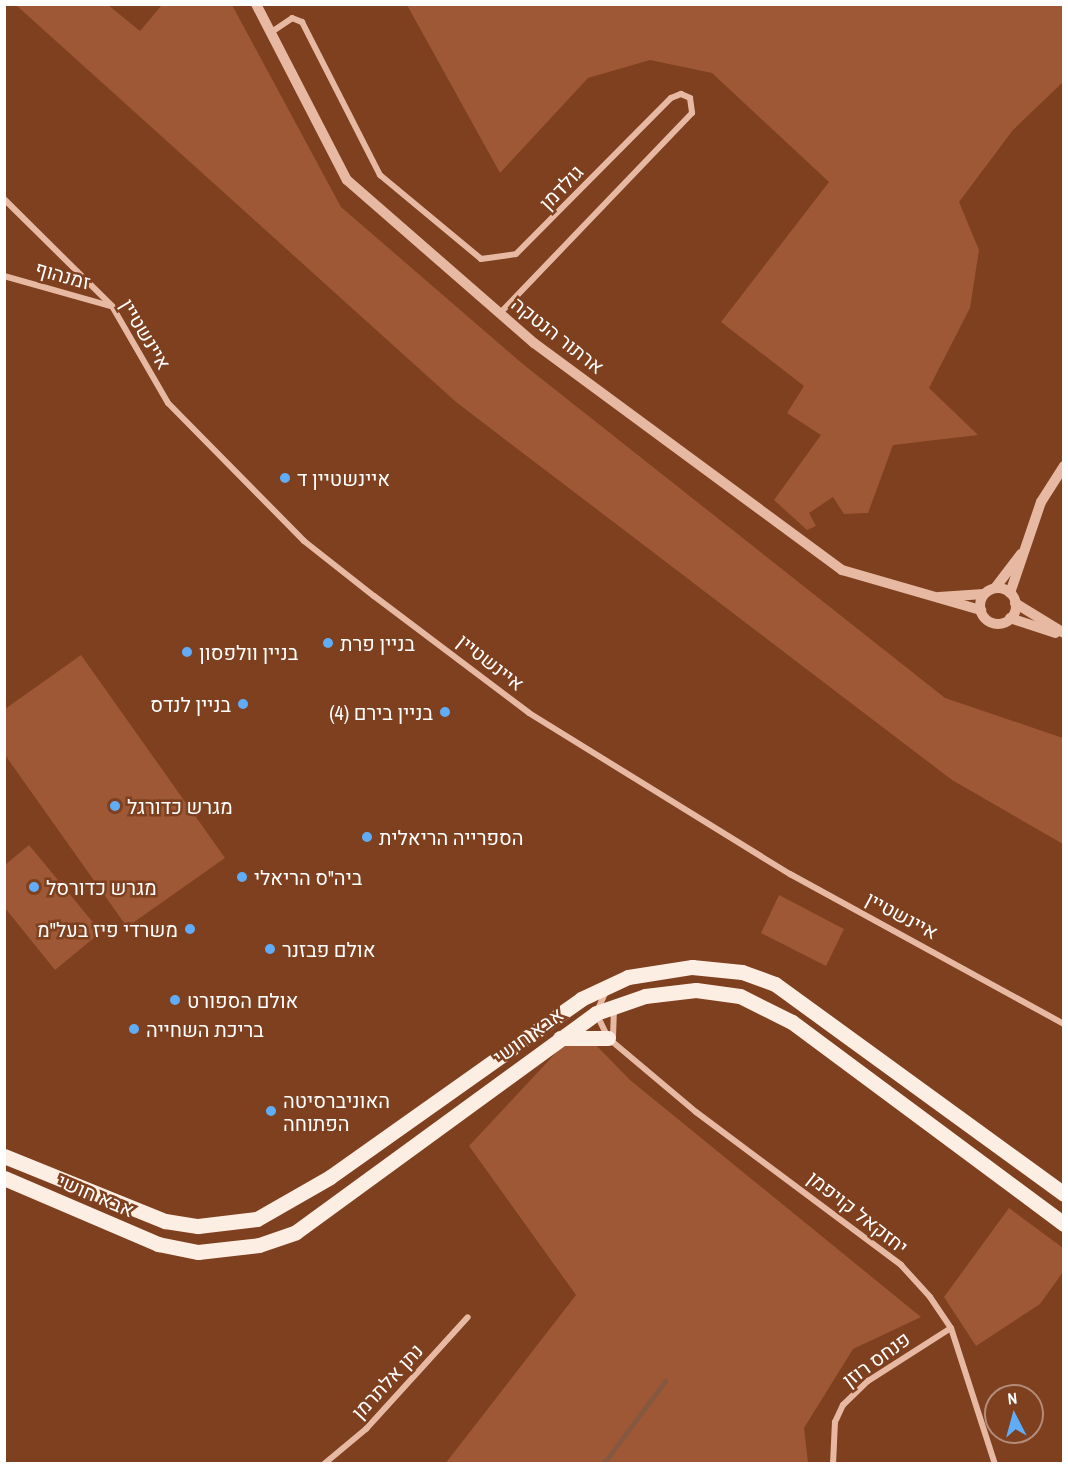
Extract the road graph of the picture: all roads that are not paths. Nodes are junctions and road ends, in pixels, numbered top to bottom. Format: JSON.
{"nodes":[{"id":1,"x":256,"y":4,"type":"edge"},
{"id":2,"x":273,"y":31,"type":"junction"},
{"id":3,"x":4,"y":199,"type":"edge"},
{"id":4,"x":4,"y":276,"type":"edge"},
{"id":5,"x":112,"y":306,"type":"junction"},
{"id":6,"x":500,"y":313,"type":"junction"},
{"id":7,"x":1064,"y":466,"type":"edge"},
{"id":8,"x":1026,"y":546,"type":"junction"},
{"id":9,"x":995,"y":588,"type":"junction"},
{"id":10,"x":984,"y":594,"type":"junction"},
{"id":11,"x":930,"y":598,"type":"junction"},
{"id":12,"x":1013,"y":598,"type":"junction"},
{"id":13,"x":981,"y":610,"type":"junction"},
{"id":14,"x":1011,"y":618,"type":"junction"},
{"id":15,"x":1064,"y":634,"type":"edge"},
{"id":16,"x":615,"y":982,"type":"junction"},
{"id":17,"x":619,"y":1003,"type":"junction"},
{"id":18,"x":596,"y":1013,"type":"junction"},
{"id":19,"x":1064,"y":1024,"type":"edge"},
{"id":20,"x":557,"y":1039,"type":"junction"},
{"id":21,"x":614,"y":1043,"type":"junction"},
{"id":22,"x":4,"y":1156,"type":"edge"},
{"id":23,"x":4,"y":1178,"type":"edge"},
{"id":24,"x":1064,"y":1194,"type":"edge"},
{"id":25,"x":1064,"y":1224,"type":"edge"},
{"id":26,"x":468,"y":1317,"type":"dead end"},
{"id":27,"x":951,"y":1328,"type":"junction"},
{"id":28,"x":324,"y":1464,"type":"edge"},
{"id":29,"x":833,"y":1464,"type":"edge"},
{"id":30,"x":995,"y":1464,"type":"edge"}],
"edges":[{"from":1,"to":2,"type":"street","name":"ארתור הנטקה"},
{"from":2,"to":6,"type":"street","name":"ארתור הנטקה"},
{"from":2,"to":6,"type":"street","name":"גולדמן"},
{"from":3,"to":5,"type":"street","name":"איינשטיין"},
{"from":4,"to":5,"type":"street","name":"זמנהוף"},
{"from":5,"to":19,"type":"street","name":"איינשטיין"},
{"from":6,"to":11,"type":"street","name":"ארתור הנטקה"},
{"from":7,"to":8,"type":"street"},
{"from":8,"to":9,"type":"street"},
{"from":8,"to":12,"type":"street"},
{"from":9,"to":10,"type":"street"},
{"from":9,"to":12,"type":"street"},
{"from":10,"to":11,"type":"street","name":"ארתור הנטקה"},
{"from":10,"to":13,"type":"street"},
{"from":11,"to":13,"type":"street","name":"ארתור הנטקה"},
{"from":12,"to":14,"type":"street"},
{"from":12,"to":15,"type":"street"},
{"from":13,"to":14,"type":"street"},
{"from":14,"to":15,"type":"street"},
{"from":16,"to":18,"type":"street"},
{"from":16,"to":22,"type":"main road","name":"אבא חושי"},
{"from":16,"to":24,"type":"main road","name":"אבא חושי"},
{"from":17,"to":18,"type":"main road","name":"אבא חושי"},
{"from":17,"to":21,"type":"street"},
{"from":17,"to":25,"type":"main road","name":"אבא חושי"},
{"from":18,"to":20,"type":"main road","name":"אבא חושי"},
{"from":18,"to":21,"type":"street","name":"יחזקאל קויפמן"},
{"from":20,"to":21,"type":"main road"},
{"from":20,"to":23,"type":"main road","name":"אבא חושי"},
{"from":21,"to":27,"type":"street","name":"יחזקאל קויפמן"},
{"from":26,"to":28,"type":"street","name":"נתן אלתרמן"},
{"from":27,"to":29,"type":"street","name":"פנחס רוזן"},
{"from":27,"to":30,"type":"street","name":"יחזקאל קויפמן"}]}
